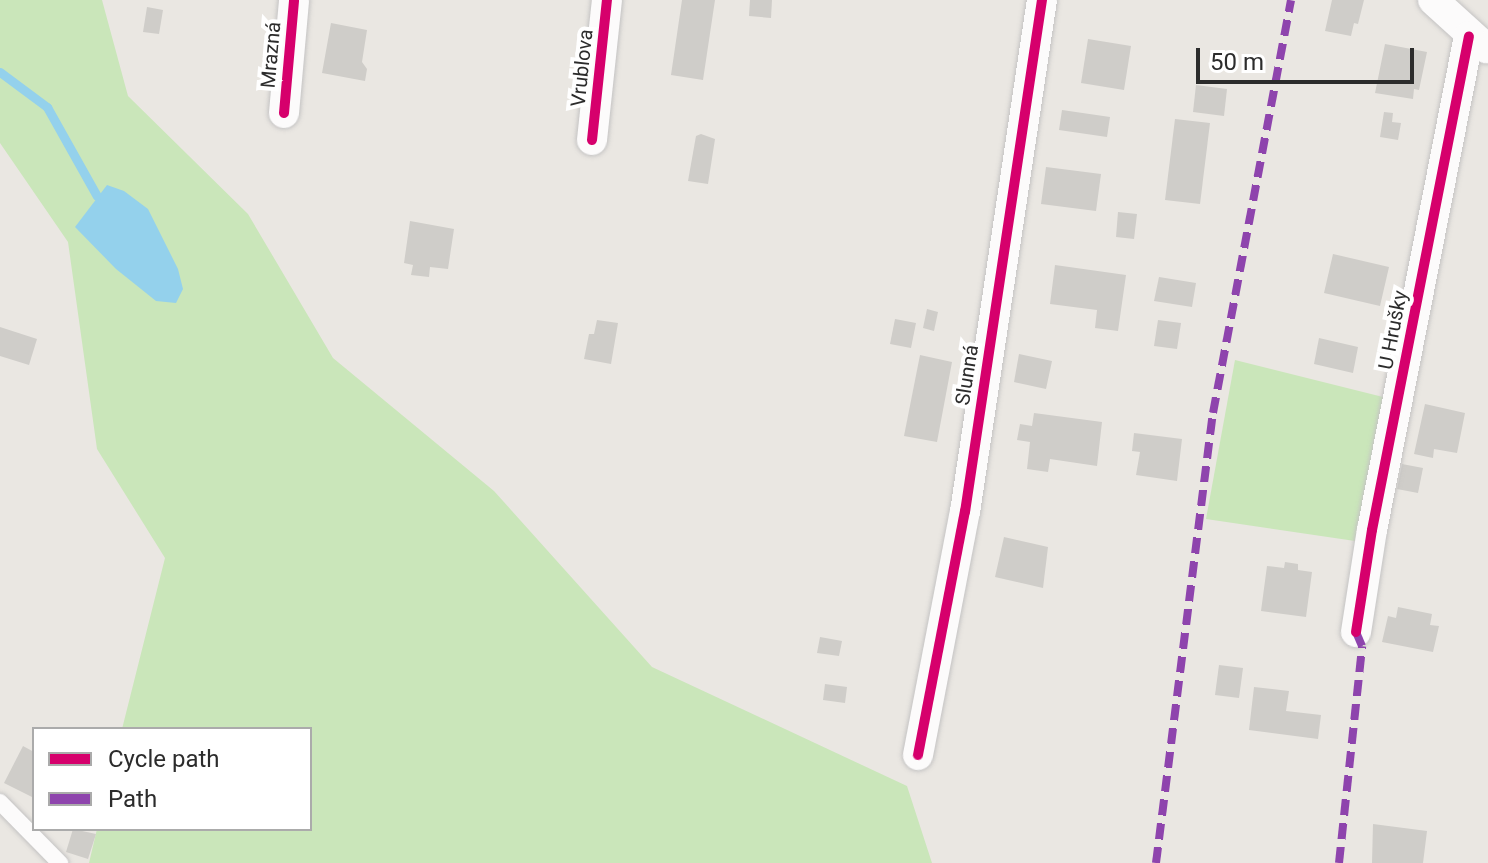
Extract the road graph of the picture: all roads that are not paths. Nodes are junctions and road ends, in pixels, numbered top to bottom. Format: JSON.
{"nodes":[{"id":1,"x":294,"y":0,"type":"edge"},
{"id":2,"x":607,"y":0,"type":"edge"},
{"id":3,"x":1042,"y":0,"type":"edge"},
{"id":4,"x":1433,"y":0,"type":"edge"},
{"id":5,"x":1479,"y":43,"type":"edge"},
{"id":6,"x":284,"y":113,"type":"dead end"},
{"id":7,"x":592,"y":140,"type":"dead end"},
{"id":8,"x":1356,"y":632,"type":"dead end"},
{"id":9,"x":918,"y":755,"type":"dead end"},
{"id":10,"x":0,"y":802,"type":"edge"},
{"id":11,"x":60,"y":863,"type":"edge"}],
"edges":[{"from":1,"to":6,"type":"street","name":"Mrazná"},
{"from":2,"to":7,"type":"street","name":"Vrublova"},
{"from":3,"to":9,"type":"street","name":"Slunná"},
{"from":4,"to":5,"type":"street"},
{"from":5,"to":8,"type":"street","name":"U Hrušky"},
{"from":10,"to":11,"type":"lane"}]}
